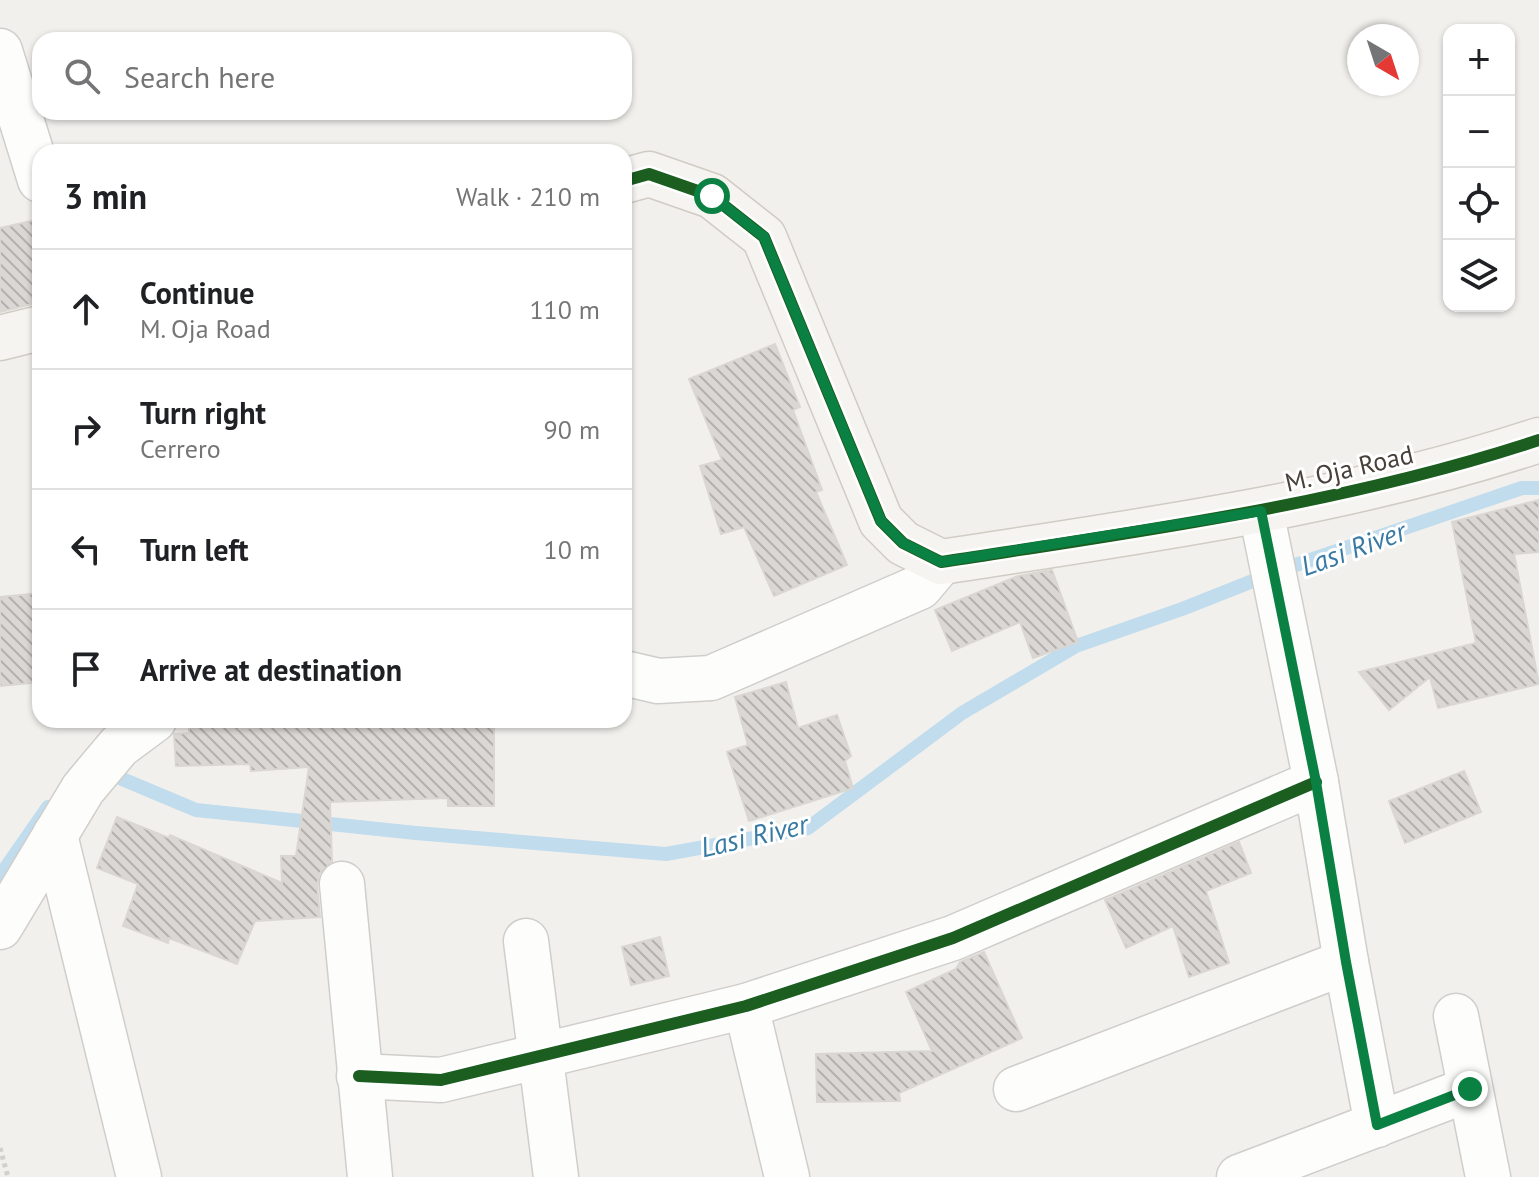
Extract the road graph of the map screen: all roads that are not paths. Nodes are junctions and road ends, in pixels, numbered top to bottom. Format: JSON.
{"nodes":[{"id":1,"x":0,"y":51,"type":"edge"},
{"id":2,"x":32,"y":154,"type":"edge"},
{"id":3,"x":632,"y":179,"type":"edge"},
{"id":4,"x":32,"y":330,"type":"edge"},
{"id":5,"x":0,"y":338,"type":"edge"},
{"id":6,"x":1539,"y":440,"type":"edge"},
{"id":7,"x":1261,"y":511,"type":"junction"},
{"id":8,"x":941,"y":562,"type":"junction"},
{"id":9,"x":632,"y":675,"type":"edge"},
{"id":10,"x":143,"y":728,"type":"edge"},
{"id":11,"x":1316,"y":782,"type":"junction"},
{"id":12,"x":55,"y":835,"type":"junction"},
{"id":13,"x":342,"y":884,"type":"dead end"},
{"id":14,"x":0,"y":927,"type":"edge"},
{"id":15,"x":526,"y":941,"type":"dead end"},
{"id":16,"x":1346,"y":962,"type":"junction"},
{"id":17,"x":746,"y":1006,"type":"junction"},
{"id":18,"x":1456,"y":1016,"type":"dead end"},
{"id":19,"x":540,"y":1056,"type":"junction"},
{"id":20,"x":359,"y":1076,"type":"junction"},
{"id":21,"x":1016,"y":1089,"type":"dead end"},
{"id":22,"x":1470,"y":1089,"type":"junction"},
{"id":23,"x":1377,"y":1125,"type":"junction"},
{"id":24,"x":139,"y":1177,"type":"edge"},
{"id":25,"x":370,"y":1177,"type":"edge"},
{"id":26,"x":556,"y":1177,"type":"edge"},
{"id":27,"x":787,"y":1177,"type":"edge"},
{"id":28,"x":1239,"y":1177,"type":"edge"},
{"id":29,"x":1488,"y":1177,"type":"edge"}],
"edges":[{"from":1,"to":2,"type":"street"},
{"from":3,"to":8,"type":"street"},
{"from":4,"to":5,"type":"street"},
{"from":6,"to":7,"type":"street","name":"M. Oja Road"},
{"from":7,"to":8,"type":"street","name":"M. Oja Road"},
{"from":7,"to":11,"type":"street"},
{"from":8,"to":9,"type":"street"},
{"from":10,"to":12,"type":"street"},
{"from":11,"to":16,"type":"street"},
{"from":11,"to":17,"type":"street"},
{"from":12,"to":14,"type":"street"},
{"from":12,"to":24,"type":"street"},
{"from":13,"to":20,"type":"street"},
{"from":15,"to":19,"type":"street"},
{"from":16,"to":21,"type":"street"},
{"from":16,"to":23,"type":"street"},
{"from":17,"to":19,"type":"street"},
{"from":17,"to":27,"type":"street"},
{"from":18,"to":22,"type":"street"},
{"from":19,"to":20,"type":"street"},
{"from":19,"to":26,"type":"street"},
{"from":20,"to":25,"type":"street"},
{"from":22,"to":23,"type":"street"},
{"from":22,"to":29,"type":"street"},
{"from":23,"to":28,"type":"street"}]}
